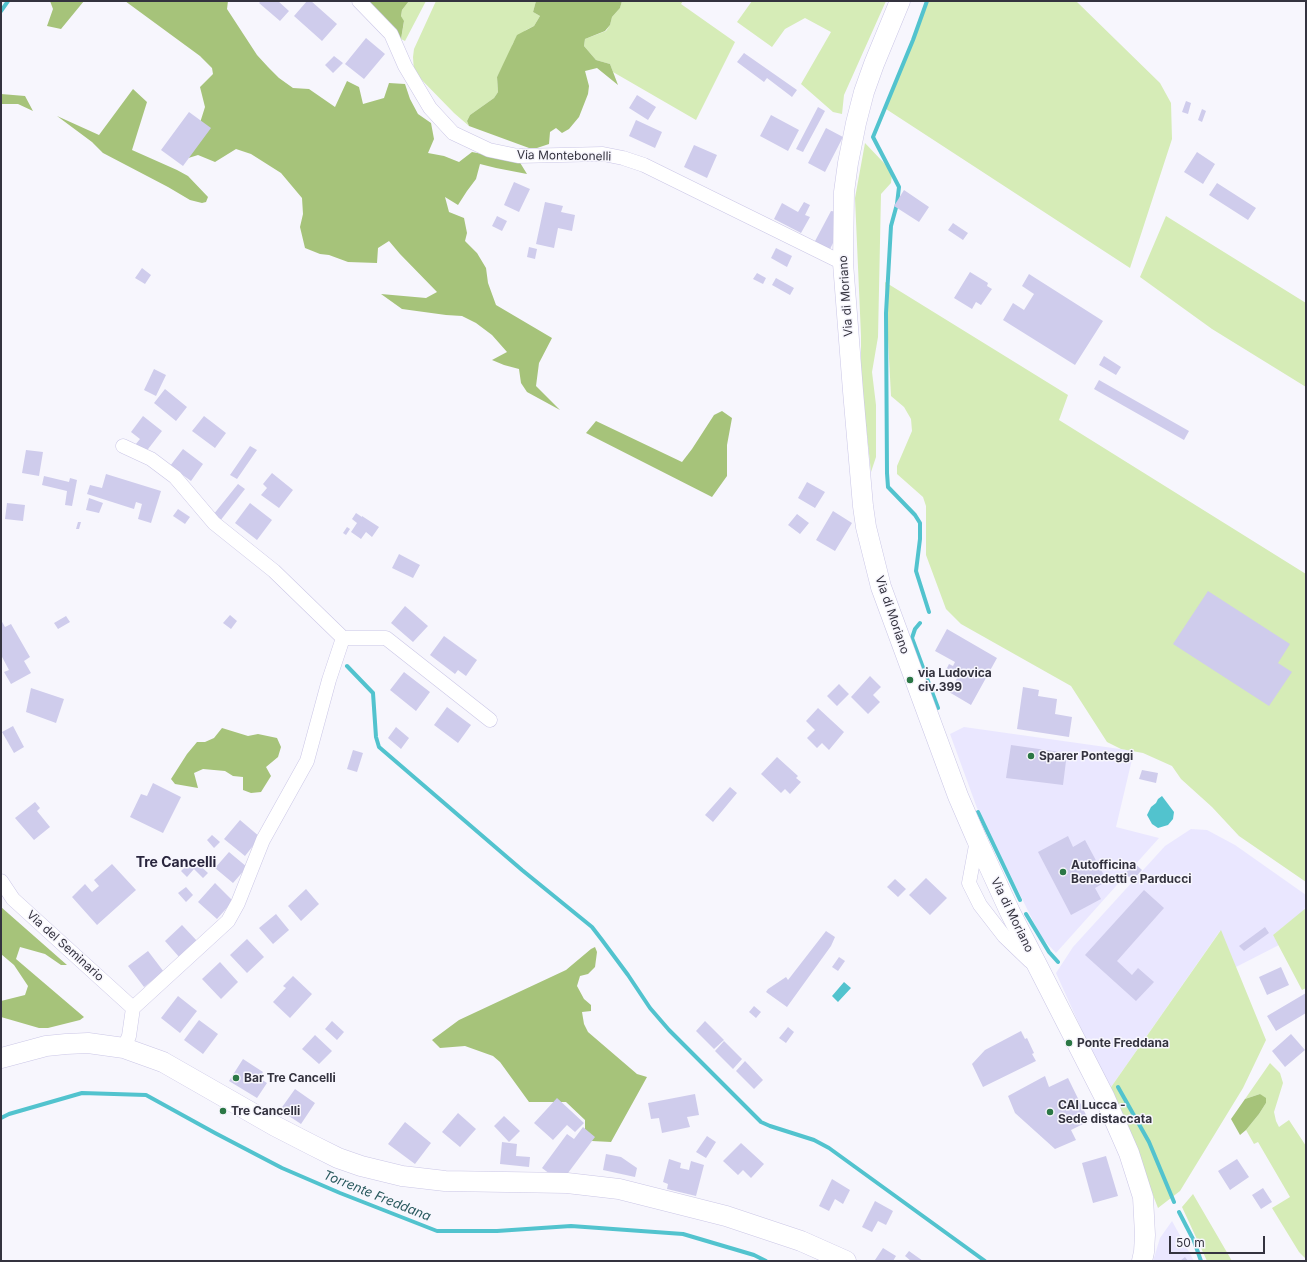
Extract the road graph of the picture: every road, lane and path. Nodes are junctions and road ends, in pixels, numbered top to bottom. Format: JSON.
{"nodes":[{"id":1,"x":359,"y":1,"type":"edge"},
{"id":2,"x":900,"y":1,"type":"edge"},
{"id":3,"x":843,"y":262,"type":"junction"},
{"id":4,"x":124,"y":446,"type":"dead end"},
{"id":5,"x":343,"y":638,"type":"junction"},
{"id":6,"x":490,"y":720,"type":"dead end"},
{"id":7,"x":1,"y":881,"type":"edge"},
{"id":8,"x":133,"y":1008,"type":"junction"},
{"id":9,"x":124,"y":1048,"type":"junction"},
{"id":10,"x":1,"y":1058,"type":"edge"},
{"id":11,"x":846,"y":1261,"type":"edge"},
{"id":12,"x":1142,"y":1261,"type":"edge"}],
"edges":[{"from":1,"to":3,"type":"street","name":"Via Montebonelli"},
{"from":2,"to":3,"type":"main road","name":"Via di Moriano"},
{"from":3,"to":12,"type":"main road","name":"Via di Moriano"},
{"from":4,"to":5,"type":"street"},
{"from":5,"to":6,"type":"street"},
{"from":5,"to":8,"type":"street"},
{"from":7,"to":8,"type":"street","name":"Via del Seminario"},
{"from":8,"to":9,"type":"street"},
{"from":9,"to":10,"type":"main road"},
{"from":9,"to":11,"type":"main road"}]}
